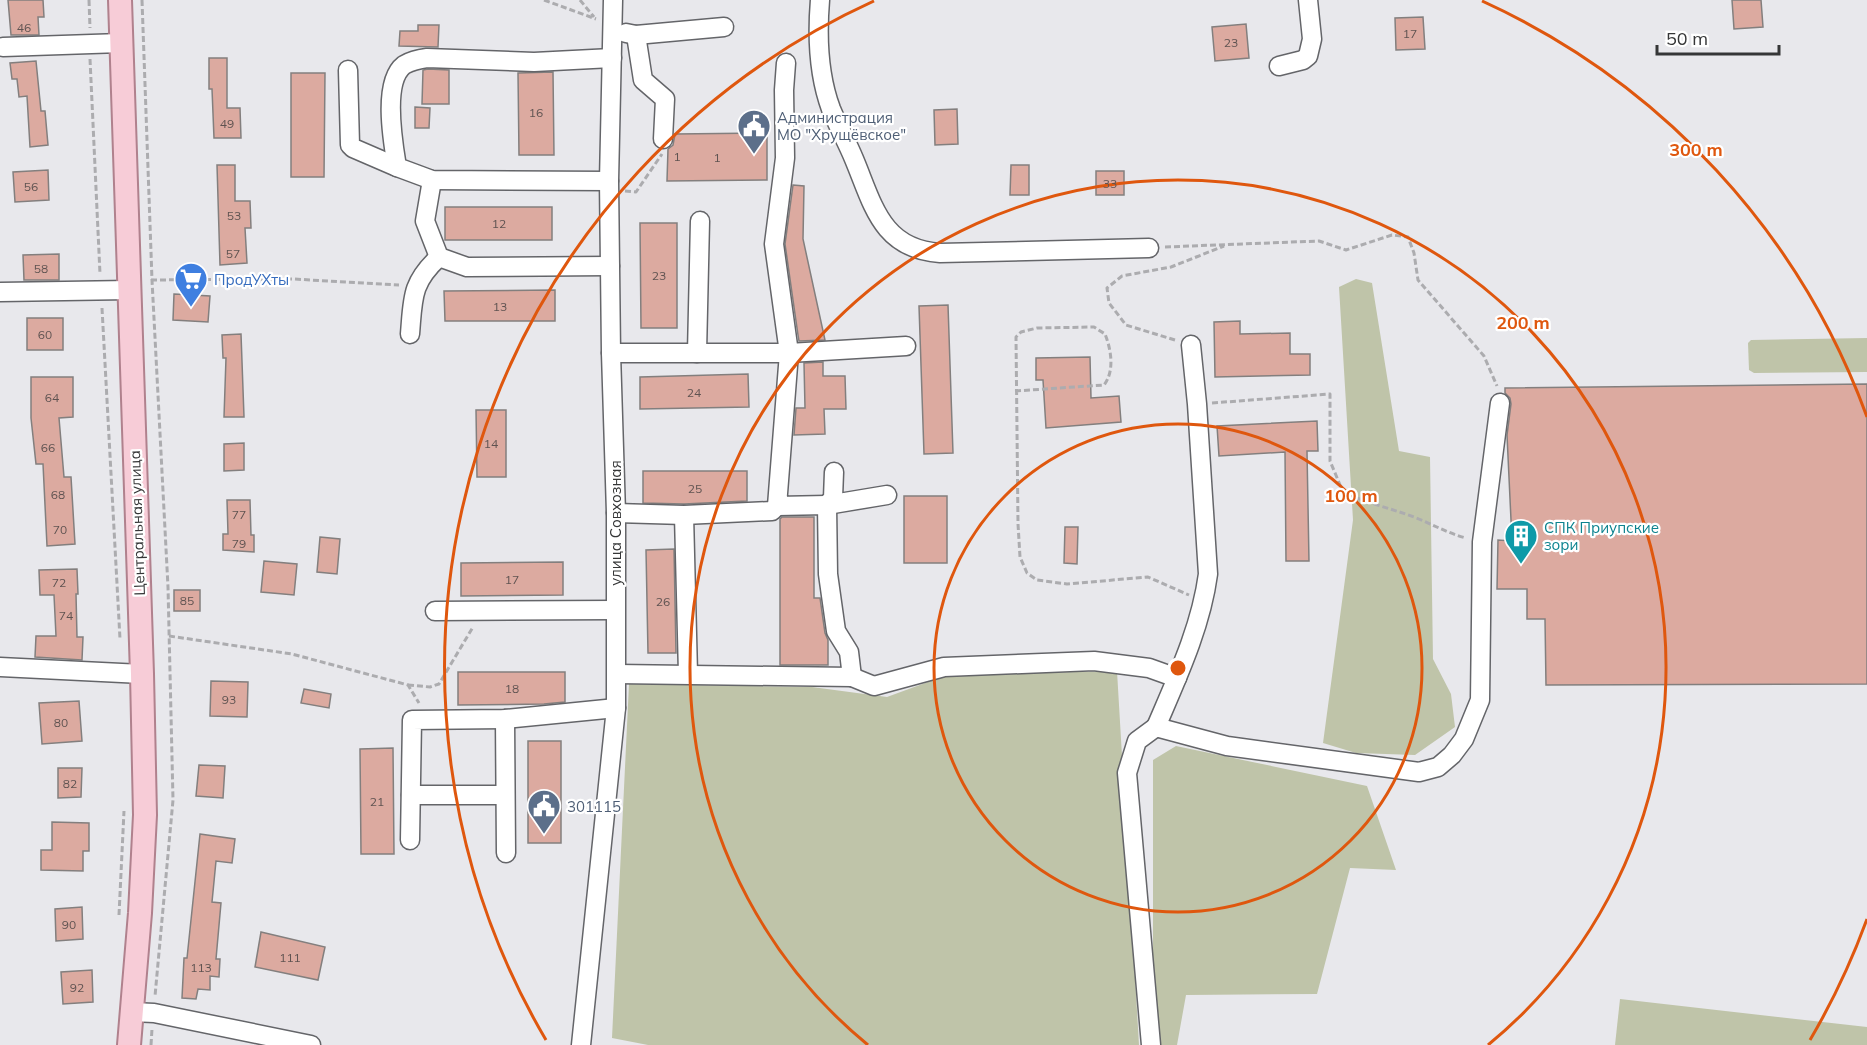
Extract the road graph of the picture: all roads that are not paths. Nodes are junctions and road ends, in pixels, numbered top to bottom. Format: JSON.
{"nodes":[{"id":1,"x":120,"y":0,"type":"edge"},
{"id":2,"x":613,"y":0,"type":"edge"},
{"id":3,"x":820,"y":0,"type":"edge"},
{"id":4,"x":1308,"y":0,"type":"edge"},
{"id":5,"x":724,"y":27,"type":"dead end"},
{"id":6,"x":612,"y":30,"type":"junction"},
{"id":7,"x":636,"y":35,"type":"junction"},
{"id":8,"x":121,"y":43,"type":"junction"},
{"id":9,"x":3,"y":47,"type":"dead end"},
{"id":10,"x":612,"y":58,"type":"junction"},
{"id":11,"x":786,"y":63,"type":"dead end"},
{"id":12,"x":1279,"y":66,"type":"dead end"},
{"id":13,"x":348,"y":70,"type":"dead end"},
{"id":14,"x":663,"y":146,"type":"road end"},
{"id":15,"x":397,"y":167,"type":"junction"},
{"id":16,"x":432,"y":180,"type":"junction"},
{"id":17,"x":609,"y":185,"type":"junction"},
{"id":18,"x":700,"y":221,"type":"dead end"},
{"id":19,"x":1149,"y":248,"type":"road end"},
{"id":20,"x":439,"y":257,"type":"junction"},
{"id":21,"x":610,"y":266,"type":"junction"},
{"id":22,"x":129,"y":285,"type":"junction"},
{"id":23,"x":0,"y":292,"type":"edge"},
{"id":24,"x":410,"y":334,"type":"dead end"},
{"id":25,"x":1191,"y":345,"type":"road end"},
{"id":26,"x":906,"y":346,"type":"dead end"},
{"id":27,"x":611,"y":353,"type":"junction"},
{"id":28,"x":697,"y":353,"type":"junction"},
{"id":29,"x":789,"y":353,"type":"junction"},
{"id":30,"x":1500,"y":403,"type":"road end"},
{"id":31,"x":834,"y":472,"type":"dead end"},
{"id":32,"x":887,"y":495,"type":"dead end"},
{"id":33,"x":827,"y":505,"type":"junction"},
{"id":34,"x":777,"y":506,"type":"junction"},
{"id":35,"x":616,"y":513,"type":"junction"},
{"id":36,"x":684,"y":515,"type":"junction"},
{"id":37,"x":615,"y":610,"type":"junction"},
{"id":38,"x":435,"y":611,"type":"dead end"},
{"id":39,"x":0,"y":667,"type":"edge"},
{"id":40,"x":132,"y":674,"type":"junction"},
{"id":41,"x":617,"y":674,"type":"junction"},
{"id":42,"x":688,"y":675,"type":"junction"},
{"id":43,"x":852,"y":677,"type":"junction"},
{"id":44,"x":1177,"y":678,"type":"junction"},
{"id":45,"x":616,"y":708,"type":"junction"},
{"id":46,"x":505,"y":719,"type":"junction"},
{"id":47,"x":1156,"y":728,"type":"junction"},
{"id":48,"x":411,"y":795,"type":"junction"},
{"id":49,"x":505,"y":795,"type":"junction"},
{"id":50,"x":410,"y":840,"type":"dead end"},
{"id":51,"x":506,"y":854,"type":"dead end"},
{"id":52,"x":143,"y":1012,"type":"junction"},
{"id":53,"x":129,"y":1045,"type":"edge"},
{"id":54,"x":311,"y":1045,"type":"edge"},
{"id":55,"x":581,"y":1045,"type":"edge"},
{"id":56,"x":1151,"y":1045,"type":"edge"}],
"edges":[{"from":1,"to":8,"type":"main road","name":"Центральная улица"},
{"from":2,"to":6,"type":"street","name":"улица Совхозная"},
{"from":3,"to":19,"type":"street"},
{"from":4,"to":12,"type":"street"},
{"from":5,"to":7,"type":"street"},
{"from":6,"to":7,"type":"street"},
{"from":6,"to":10,"type":"street","name":"улица Совхозная"},
{"from":7,"to":14,"type":"street"},
{"from":8,"to":9,"type":"street"},
{"from":8,"to":22,"type":"main road","name":"Центральная улица"},
{"from":10,"to":15,"type":"street"},
{"from":10,"to":17,"type":"street","name":"улица Совхозная"},
{"from":11,"to":29,"type":"street"},
{"from":13,"to":15,"type":"street"},
{"from":15,"to":16,"type":"street"},
{"from":16,"to":17,"type":"street"},
{"from":16,"to":20,"type":"street"},
{"from":17,"to":21,"type":"street","name":"улица Совхозная"},
{"from":18,"to":28,"type":"street"},
{"from":20,"to":21,"type":"street"},
{"from":20,"to":24,"type":"street"},
{"from":21,"to":27,"type":"street","name":"улица Совхозная"},
{"from":22,"to":23,"type":"street"},
{"from":22,"to":40,"type":"main road","name":"Центральная улица"},
{"from":25,"to":44,"type":"street"},
{"from":26,"to":29,"type":"street"},
{"from":27,"to":28,"type":"street"},
{"from":27,"to":35,"type":"street","name":"улица Совхозная"},
{"from":28,"to":29,"type":"street"},
{"from":29,"to":34,"type":"street"},
{"from":30,"to":47,"type":"street"},
{"from":31,"to":33,"type":"street"},
{"from":32,"to":33,"type":"street"},
{"from":33,"to":34,"type":"street"},
{"from":33,"to":43,"type":"street"},
{"from":34,"to":36,"type":"street"},
{"from":35,"to":36,"type":"street"},
{"from":35,"to":37,"type":"street","name":"улица Совхозная"},
{"from":36,"to":42,"type":"street"},
{"from":37,"to":38,"type":"street"},
{"from":37,"to":41,"type":"street","name":"улица Совхозная"},
{"from":39,"to":40,"type":"street"},
{"from":40,"to":52,"type":"main road","name":"Центральная улица"},
{"from":41,"to":42,"type":"street"},
{"from":41,"to":45,"type":"street","name":"улица Совхозная"},
{"from":42,"to":43,"type":"street"},
{"from":43,"to":44,"type":"street"},
{"from":44,"to":47,"type":"street"},
{"from":45,"to":46,"type":"street"},
{"from":45,"to":55,"type":"street","name":"улица Совхозная"},
{"from":46,"to":48,"type":"street"},
{"from":46,"to":49,"type":"street"},
{"from":47,"to":56,"type":"street"},
{"from":48,"to":49,"type":"street"},
{"from":48,"to":50,"type":"street"},
{"from":49,"to":51,"type":"street"},
{"from":52,"to":53,"type":"main road","name":"Центральная улица"},
{"from":52,"to":54,"type":"street"}]}
